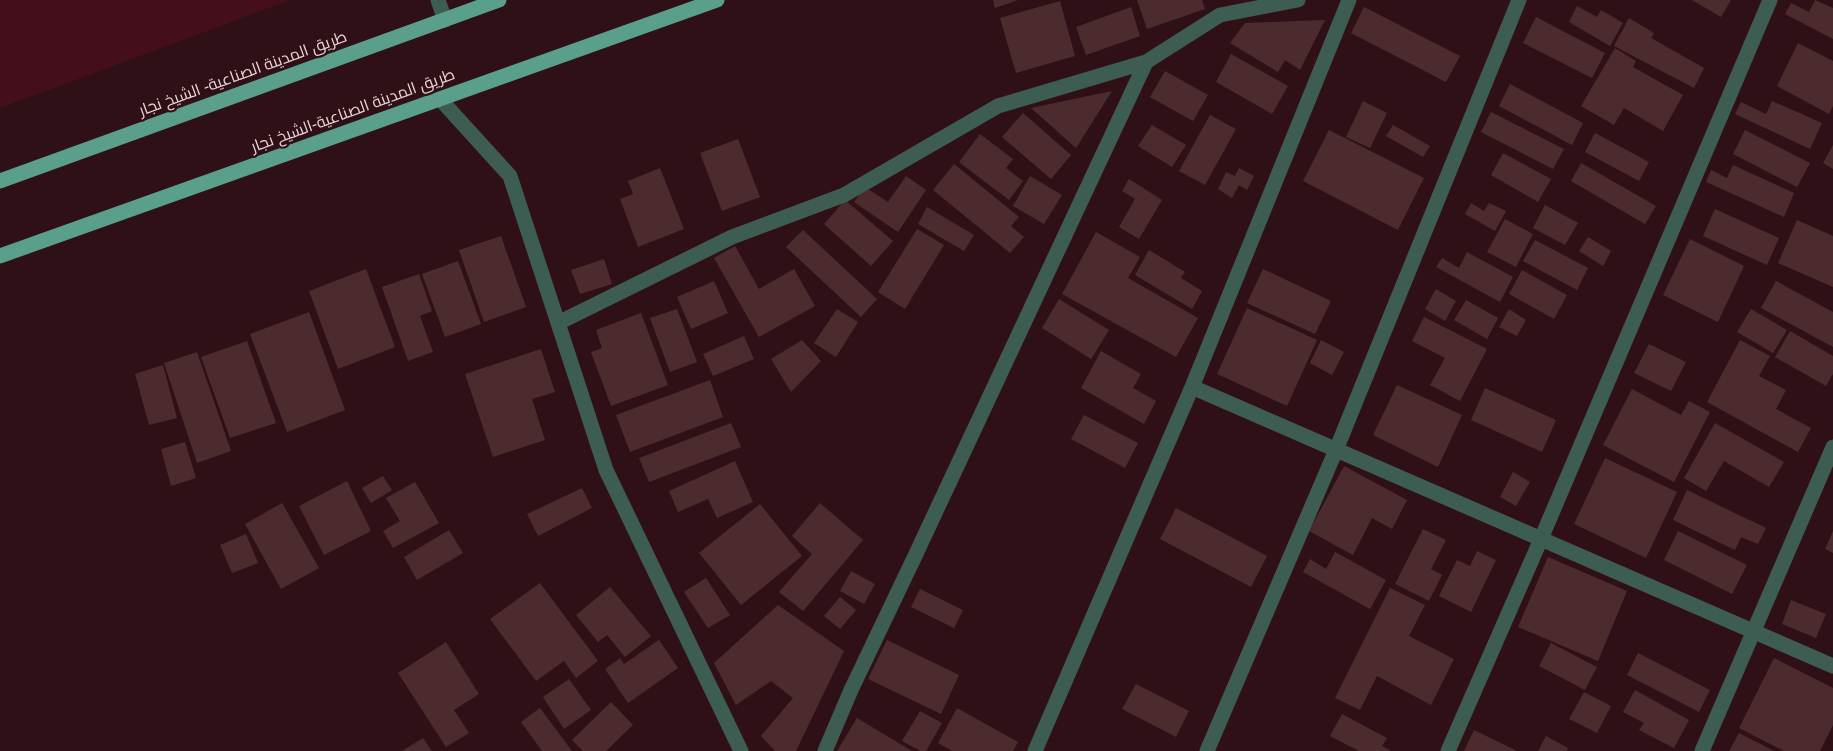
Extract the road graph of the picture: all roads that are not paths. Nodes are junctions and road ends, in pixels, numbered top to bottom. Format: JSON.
{"nodes":[{"id":1,"x":438,"y":0,"type":"edge"},
{"id":2,"x":499,"y":0,"type":"edge"},
{"id":3,"x":717,"y":0,"type":"edge"},
{"id":4,"x":1298,"y":0,"type":"edge"},
{"id":5,"x":1349,"y":0,"type":"edge"},
{"id":6,"x":1519,"y":0,"type":"edge"},
{"id":7,"x":1770,"y":0,"type":"edge"},
{"id":8,"x":445,"y":20,"type":"junction"},
{"id":9,"x":1146,"y":62,"type":"junction"},
{"id":10,"x":440,"y":99,"type":"junction"},
{"id":11,"x":0,"y":181,"type":"edge"},
{"id":12,"x":0,"y":256,"type":"edge"},
{"id":13,"x":558,"y":323,"type":"junction"},
{"id":14,"x":1192,"y":387,"type":"junction"},
{"id":15,"x":1833,"y":447,"type":"edge"},
{"id":16,"x":1336,"y":450,"type":"junction"},
{"id":17,"x":1541,"y":539,"type":"junction"},
{"id":18,"x":1754,"y":632,"type":"junction"},
{"id":19,"x":1833,"y":666,"type":"edge"},
{"id":20,"x":741,"y":751,"type":"edge"},
{"id":21,"x":825,"y":751,"type":"edge"},
{"id":22,"x":1035,"y":751,"type":"edge"},
{"id":23,"x":1207,"y":751,"type":"edge"},
{"id":24,"x":1448,"y":751,"type":"edge"},
{"id":25,"x":1702,"y":751,"type":"edge"}],
"edges":[{"from":1,"to":8,"type":"street"},
{"from":2,"to":8,"type":"main road","name":"طريق المدينة الصناعية- الشيخ نجار"},
{"from":3,"to":10,"type":"main road","name":"طريق المدينة الصناعية-الشيخ نجار"},
{"from":4,"to":9,"type":"street"},
{"from":5,"to":14,"type":"street"},
{"from":6,"to":16,"type":"street"},
{"from":7,"to":17,"type":"street"},
{"from":8,"to":11,"type":"main road","name":"طريق المدينة الصناعية- الشيخ نجار"},
{"from":9,"to":13,"type":"street"},
{"from":9,"to":21,"type":"street"},
{"from":10,"to":12,"type":"main road","name":"طريق المدينة الصناعية-الشيخ نجار"},
{"from":10,"to":13,"type":"street"},
{"from":13,"to":20,"type":"street"},
{"from":14,"to":16,"type":"street"},
{"from":14,"to":22,"type":"street"},
{"from":15,"to":18,"type":"street"},
{"from":16,"to":17,"type":"street"},
{"from":16,"to":23,"type":"street"},
{"from":17,"to":18,"type":"street"},
{"from":17,"to":24,"type":"street"},
{"from":18,"to":19,"type":"street"},
{"from":18,"to":25,"type":"street"}]}
